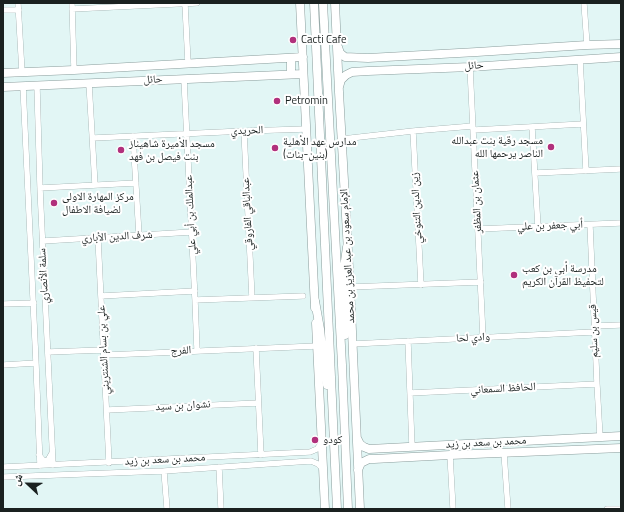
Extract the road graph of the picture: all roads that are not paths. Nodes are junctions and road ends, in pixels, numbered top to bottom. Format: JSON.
{"nodes":[{"id":1,"x":18,"y":3,"type":"edge"},
{"id":2,"x":197,"y":3,"type":"edge"},
{"id":3,"x":300,"y":3,"type":"edge"},
{"id":4,"x":314,"y":3,"type":"edge"},
{"id":5,"x":324,"y":3,"type":"edge"},
{"id":6,"x":335,"y":3,"type":"edge"},
{"id":7,"x":584,"y":3,"type":"edge"},
{"id":8,"x":185,"y":4,"type":"edge"},
{"id":9,"x":72,"y":6,"type":"edge"},
{"id":10,"x":3,"y":10,"type":"edge"},
{"id":11,"x":18,"y":10,"type":"junction"},
{"id":12,"x":336,"y":43,"type":"junction"},
{"id":13,"x":621,"y":44,"type":"edge"},
{"id":14,"x":587,"y":45,"type":"junction"},
{"id":15,"x":302,"y":57,"type":"junction"},
{"id":16,"x":621,"y":57,"type":"edge"},
{"id":17,"x":291,"y":58,"type":"junction"},
{"id":18,"x":359,"y":58,"type":"junction"},
{"id":19,"x":580,"y":59,"type":"junction"},
{"id":20,"x":188,"y":63,"type":"junction"},
{"id":21,"x":470,"y":67,"type":"junction"},
{"id":22,"x":74,"y":70,"type":"junction"},
{"id":23,"x":22,"y":72,"type":"junction"},
{"id":24,"x":358,"y":72,"type":"junction"},
{"id":25,"x":3,"y":73,"type":"edge"},
{"id":26,"x":291,"y":74,"type":"junction"},
{"id":27,"x":303,"y":74,"type":"junction"},
{"id":28,"x":184,"y":79,"type":"junction"},
{"id":29,"x":89,"y":83,"type":"junction"},
{"id":30,"x":23,"y":86,"type":"junction"},
{"id":31,"x":36,"y":86,"type":"junction"},
{"id":32,"x":3,"y":87,"type":"edge"},
{"id":33,"x":339,"y":92,"type":"junction"},
{"id":34,"x":583,"y":124,"type":"junction"},
{"id":35,"x":532,"y":127,"type":"junction"},
{"id":36,"x":473,"y":128,"type":"junction"},
{"id":37,"x":306,"y":129,"type":"junction"},
{"id":38,"x":244,"y":131,"type":"junction"},
{"id":39,"x":413,"y":131,"type":"junction"},
{"id":40,"x":187,"y":133,"type":"junction"},
{"id":41,"x":133,"y":136,"type":"junction"},
{"id":42,"x":93,"y":138,"type":"junction"},
{"id":43,"x":342,"y":139,"type":"junction"},
{"id":44,"x":621,"y":169,"type":"edge"},
{"id":45,"x":586,"y":170,"type":"junction"},
{"id":46,"x":535,"y":173,"type":"junction"},
{"id":47,"x":136,"y":183,"type":"junction"},
{"id":48,"x":95,"y":185,"type":"junction"},
{"id":49,"x":40,"y":188,"type":"junction"},
{"id":50,"x":621,"y":223,"type":"edge"},
{"id":51,"x":590,"y":225,"type":"junction"},
{"id":52,"x":538,"y":227,"type":"junction"},
{"id":53,"x":478,"y":229,"type":"junction"},
{"id":54,"x":192,"y":232,"type":"junction"},
{"id":55,"x":139,"y":235,"type":"junction"},
{"id":56,"x":98,"y":238,"type":"junction"},
{"id":57,"x":43,"y":241,"type":"junction"},
{"id":58,"x":347,"y":247,"type":"junction"},
{"id":59,"x":481,"y":282,"type":"junction"},
{"id":60,"x":422,"y":285,"type":"junction"},
{"id":61,"x":350,"y":287,"type":"junction"},
{"id":62,"x":195,"y":291,"type":"junction"},
{"id":63,"x":101,"y":296,"type":"junction"},
{"id":64,"x":304,"y":296,"type":"dead end"},
{"id":65,"x":252,"y":298,"type":"junction"},
{"id":66,"x":195,"y":300,"type":"junction"},
{"id":67,"x":315,"y":301,"type":"junction"},
{"id":68,"x":34,"y":303,"type":"junction"},
{"id":69,"x":3,"y":304,"type":"edge"},
{"id":70,"x":621,"y":325,"type":"edge"},
{"id":71,"x":594,"y":329,"type":"junction"},
{"id":72,"x":483,"y":337,"type":"junction"},
{"id":73,"x":408,"y":341,"type":"junction"},
{"id":74,"x":352,"y":344,"type":"junction"},
{"id":75,"x":317,"y":346,"type":"junction"},
{"id":76,"x":256,"y":348,"type":"junction"},
{"id":77,"x":104,"y":350,"type":"junction"},
{"id":78,"x":197,"y":350,"type":"junction"},
{"id":79,"x":48,"y":352,"type":"junction"},
{"id":80,"x":36,"y":363,"type":"junction"},
{"id":81,"x":3,"y":365,"type":"edge"},
{"id":82,"x":342,"y":365,"type":"junction"},
{"id":83,"x":597,"y":384,"type":"junction"},
{"id":84,"x":410,"y":393,"type":"junction"},
{"id":85,"x":258,"y":403,"type":"junction"},
{"id":86,"x":332,"y":405,"type":"junction"},
{"id":87,"x":107,"y":410,"type":"junction"},
{"id":88,"x":621,"y":436,"type":"edge"},
{"id":89,"x":600,"y":437,"type":"junction"},
{"id":90,"x":357,"y":438,"type":"junction"},
{"id":91,"x":322,"y":442,"type":"junction"},
{"id":92,"x":412,"y":447,"type":"junction"},
{"id":93,"x":621,"y":448,"type":"edge"},
{"id":94,"x":375,"y":449,"type":"junction"},
{"id":95,"x":52,"y":452,"type":"junction"},
{"id":96,"x":504,"y":453,"type":"junction"},
{"id":97,"x":39,"y":454,"type":"junction"},
{"id":98,"x":261,"y":455,"type":"junction"},
{"id":99,"x":450,"y":455,"type":"junction"},
{"id":100,"x":374,"y":459,"type":"junction"},
{"id":101,"x":109,"y":463,"type":"junction"},
{"id":102,"x":40,"y":466,"type":"junction"},
{"id":103,"x":53,"y":466,"type":"junction"},
{"id":104,"x":219,"y":467,"type":"junction"},
{"id":105,"x":3,"y":468,"type":"edge"},
{"id":106,"x":323,"y":469,"type":"junction"},
{"id":107,"x":164,"y":470,"type":"junction"},
{"id":108,"x":358,"y":470,"type":"junction"},
{"id":109,"x":3,"y":477,"type":"edge"},
{"id":110,"x":621,"y":508,"type":"edge"},
{"id":111,"x":167,"y":509,"type":"edge"},
{"id":112,"x":221,"y":509,"type":"edge"},
{"id":113,"x":325,"y":509,"type":"edge"},
{"id":114,"x":337,"y":509,"type":"edge"},
{"id":115,"x":348,"y":509,"type":"edge"},
{"id":116,"x":360,"y":509,"type":"edge"},
{"id":117,"x":453,"y":509,"type":"edge"},
{"id":118,"x":508,"y":509,"type":"edge"},
{"id":119,"x":607,"y":509,"type":"edge"}],
"edges":[{"from":1,"to":11,"type":"street"},
{"from":2,"to":8,"type":"street"},
{"from":3,"to":15,"type":"street"},
{"from":4,"to":86,"type":"street","name":"الإمام سعود بن عبد العزيز بن محمد"},
{"from":5,"to":82,"type":"street","name":"الإمام سعود بن عبد العزيز بن محمد"},
{"from":6,"to":12,"type":"street","name":"الإمام سعود بن عبد العزيز بن محمد"},
{"from":7,"to":14,"type":"street"},
{"from":8,"to":9,"type":"street"},
{"from":8,"to":20,"type":"street"},
{"from":9,"to":22,"type":"street"},
{"from":10,"to":11,"type":"street"},
{"from":11,"to":23,"type":"street"},
{"from":12,"to":18,"type":"street","name":"حائل"},
{"from":12,"to":33,"type":"street","name":"الإمام سعود بن عبد العزيز بن محمد"},
{"from":13,"to":14,"type":"street","name":"حائل"},
{"from":14,"to":18,"type":"street","name":"حائل"},
{"from":15,"to":17,"type":"street","name":"حائل"},
{"from":15,"to":27,"type":"street"},
{"from":16,"to":19,"type":"street","name":"حائل"},
{"from":17,"to":20,"type":"street","name":"حائل"},
{"from":17,"to":26,"type":"street"},
{"from":18,"to":24,"type":"street"},
{"from":19,"to":21,"type":"street","name":"حائل"},
{"from":19,"to":34,"type":"street"},
{"from":20,"to":22,"type":"street","name":"حائل"},
{"from":21,"to":24,"type":"street","name":"حائل"},
{"from":21,"to":36,"type":"street","name":"عثمان بن المظفر"},
{"from":22,"to":23,"type":"street","name":"حائل"},
{"from":23,"to":25,"type":"street","name":"حائل"},
{"from":24,"to":33,"type":"street","name":"حائل"},
{"from":26,"to":27,"type":"street","name":"حائل"},
{"from":26,"to":28,"type":"street","name":"حائل"},
{"from":27,"to":37,"type":"street"},
{"from":28,"to":29,"type":"street","name":"حائل"},
{"from":28,"to":40,"type":"street","name":"عبدالملك بن أبي علي"},
{"from":29,"to":31,"type":"street","name":"حائل"},
{"from":29,"to":42,"type":"street"},
{"from":30,"to":31,"type":"street","name":"حائل"},
{"from":30,"to":32,"type":"street","name":"حائل"},
{"from":30,"to":68,"type":"street","name":"سلمة الأنصاري"},
{"from":31,"to":49,"type":"street","name":"سلمة الأنصاري"},
{"from":33,"to":43,"type":"street","name":"الإمام سعود بن عبد العزيز بن محمد"},
{"from":34,"to":35,"type":"street"},
{"from":34,"to":45,"type":"street"},
{"from":35,"to":36,"type":"street"},
{"from":35,"to":46,"type":"street"},
{"from":36,"to":39,"type":"street"},
{"from":36,"to":53,"type":"street","name":"عثمان بن المظفر"},
{"from":37,"to":38,"type":"street","name":"الحريدي"},
{"from":37,"to":67,"type":"street"},
{"from":38,"to":40,"type":"street","name":"الحريدي"},
{"from":38,"to":65,"type":"street","name":"عبدالباقي الفاروقي"},
{"from":39,"to":43,"type":"street"},
{"from":39,"to":60,"type":"street","name":"زين الدين التنوخي"},
{"from":40,"to":41,"type":"street","name":"الحريدي"},
{"from":40,"to":54,"type":"street","name":"عبدالملك بن أبي علي"},
{"from":41,"to":42,"type":"street","name":"الحريدي"},
{"from":41,"to":47,"type":"street"},
{"from":42,"to":48,"type":"street"},
{"from":43,"to":58,"type":"street","name":"الإمام سعود بن عبد العزيز بن محمد"},
{"from":44,"to":45,"type":"street"},
{"from":45,"to":46,"type":"street"},
{"from":46,"to":52,"type":"street"},
{"from":47,"to":48,"type":"street"},
{"from":47,"to":55,"type":"street"},
{"from":48,"to":49,"type":"street"},
{"from":49,"to":57,"type":"street","name":"سلمة الأنصاري"},
{"from":50,"to":51,"type":"street","name":"أبي جعفر بن علي"},
{"from":51,"to":52,"type":"street","name":"أبي جعفر بن علي"},
{"from":51,"to":71,"type":"street","name":"قيس بن سليم"},
{"from":52,"to":53,"type":"street","name":"أبي جعفر بن علي"},
{"from":53,"to":59,"type":"street","name":"عثمان بن المظفر"},
{"from":54,"to":55,"type":"street","name":"شرف الدين الأباري"},
{"from":54,"to":62,"type":"street","name":"عبدالملك بن أبي علي"},
{"from":55,"to":56,"type":"street","name":"شرف الدين الأباري"},
{"from":56,"to":57,"type":"street","name":"شرف الدين الأباري"},
{"from":56,"to":63,"type":"street","name":"علي بن بسام الشنتريني"},
{"from":57,"to":79,"type":"street","name":"سلمة الأنصاري"},
{"from":58,"to":61,"type":"street","name":"الإمام سعود بن عبد العزيز بن محمد"},
{"from":58,"to":82,"type":"street"},
{"from":59,"to":60,"type":"street"},
{"from":59,"to":72,"type":"street","name":"عثمان بن المظفر"},
{"from":60,"to":61,"type":"street"},
{"from":61,"to":74,"type":"street","name":"الإمام سعود بن عبد العزيز بن محمد"},
{"from":62,"to":63,"type":"street"},
{"from":62,"to":66,"type":"street","name":"عبدالملك بن أبي علي"},
{"from":63,"to":77,"type":"street","name":"علي بن بسام الشنتريني"},
{"from":64,"to":65,"type":"street"},
{"from":65,"to":66,"type":"street"},
{"from":66,"to":78,"type":"street","name":"عبدالملك بن أبي علي"},
{"from":67,"to":75,"type":"street"},
{"from":67,"to":86,"type":"street"},
{"from":68,"to":69,"type":"street"},
{"from":68,"to":80,"type":"street","name":"سلمة الأنصاري"},
{"from":70,"to":71,"type":"street","name":"وادي لحا"},
{"from":71,"to":72,"type":"street","name":"وادي لحا"},
{"from":71,"to":83,"type":"street","name":"قيس بن سليم"},
{"from":72,"to":73,"type":"street","name":"وادي لحا"},
{"from":73,"to":74,"type":"street","name":"وادي لحا"},
{"from":73,"to":84,"type":"street"},
{"from":74,"to":90,"type":"street","name":"الإمام سعود بن عبد العزيز بن محمد"},
{"from":75,"to":76,"type":"street","name":"الفرج"},
{"from":75,"to":91,"type":"street"},
{"from":76,"to":78,"type":"street","name":"الفرج"},
{"from":76,"to":85,"type":"street"},
{"from":77,"to":78,"type":"street","name":"الفرج"},
{"from":77,"to":79,"type":"street","name":"الفرج"},
{"from":77,"to":87,"type":"street","name":"علي بن بسام الشنتريني"},
{"from":79,"to":95,"type":"street","name":"سلمة الأنصاري"},
{"from":80,"to":81,"type":"street"},
{"from":80,"to":97,"type":"street","name":"سلمة الأنصاري"},
{"from":82,"to":115,"type":"street","name":"الإمام سعود بن عبد العزيز بن محمد"},
{"from":83,"to":84,"type":"street","name":"الحافظ السمعاني"},
{"from":83,"to":89,"type":"street","name":"قيس بن سليم"},
{"from":84,"to":92,"type":"street"},
{"from":85,"to":87,"type":"street","name":"نشوان بن سيد"},
{"from":85,"to":98,"type":"street"},
{"from":86,"to":114,"type":"street","name":"الإمام سعود بن عبد العزيز بن محمد"},
{"from":87,"to":101,"type":"street","name":"علي بن بسام الشنتريني"},
{"from":88,"to":89,"type":"street","name":"محمد بن سعد بن زيد"},
{"from":89,"to":92,"type":"street","name":"محمد بن سعد بن زيد"},
{"from":90,"to":94,"type":"street","name":"محمد بن سعد بن زيد"},
{"from":90,"to":108,"type":"street","name":"الإمام سعود بن عبد العزيز بن محمد"},
{"from":91,"to":98,"type":"street","name":"محمد بن سعد بن زيد"},
{"from":91,"to":106,"type":"street"},
{"from":92,"to":94,"type":"street","name":"محمد بن سعد بن زيد"},
{"from":93,"to":96,"type":"street","name":"محمد بن سعد بن زيد"},
{"from":94,"to":100,"type":"street"},
{"from":95,"to":97,"type":"street"},
{"from":95,"to":103,"type":"street","name":"سلمة الأنصاري"},
{"from":96,"to":99,"type":"street","name":"محمد بن سعد بن زيد"},
{"from":96,"to":118,"type":"street"},
{"from":97,"to":102,"type":"street","name":"سلمة الأنصاري"},
{"from":98,"to":101,"type":"street","name":"محمد بن سعد بن زيد"},
{"from":99,"to":100,"type":"street","name":"محمد بن سعد بن زيد"},
{"from":99,"to":117,"type":"street"},
{"from":100,"to":108,"type":"street","name":"محمد بن سعد بن زيد"},
{"from":101,"to":103,"type":"street","name":"محمد بن سعد بن زيد"},
{"from":102,"to":103,"type":"street","name":"محمد بن سعد بن زيد"},
{"from":102,"to":105,"type":"street","name":"محمد بن سعد بن زيد"},
{"from":104,"to":106,"type":"street","name":"محمد بن سعد بن زيد"},
{"from":104,"to":107,"type":"street","name":"محمد بن سعد بن زيد"},
{"from":104,"to":112,"type":"street"},
{"from":106,"to":113,"type":"street"},
{"from":107,"to":109,"type":"street","name":"محمد بن سعد بن زيد"},
{"from":107,"to":111,"type":"street"},
{"from":108,"to":116,"type":"street","name":"الإمام سعود بن عبد العزيز بن محمد"},
{"from":110,"to":119,"type":"street"}]}
